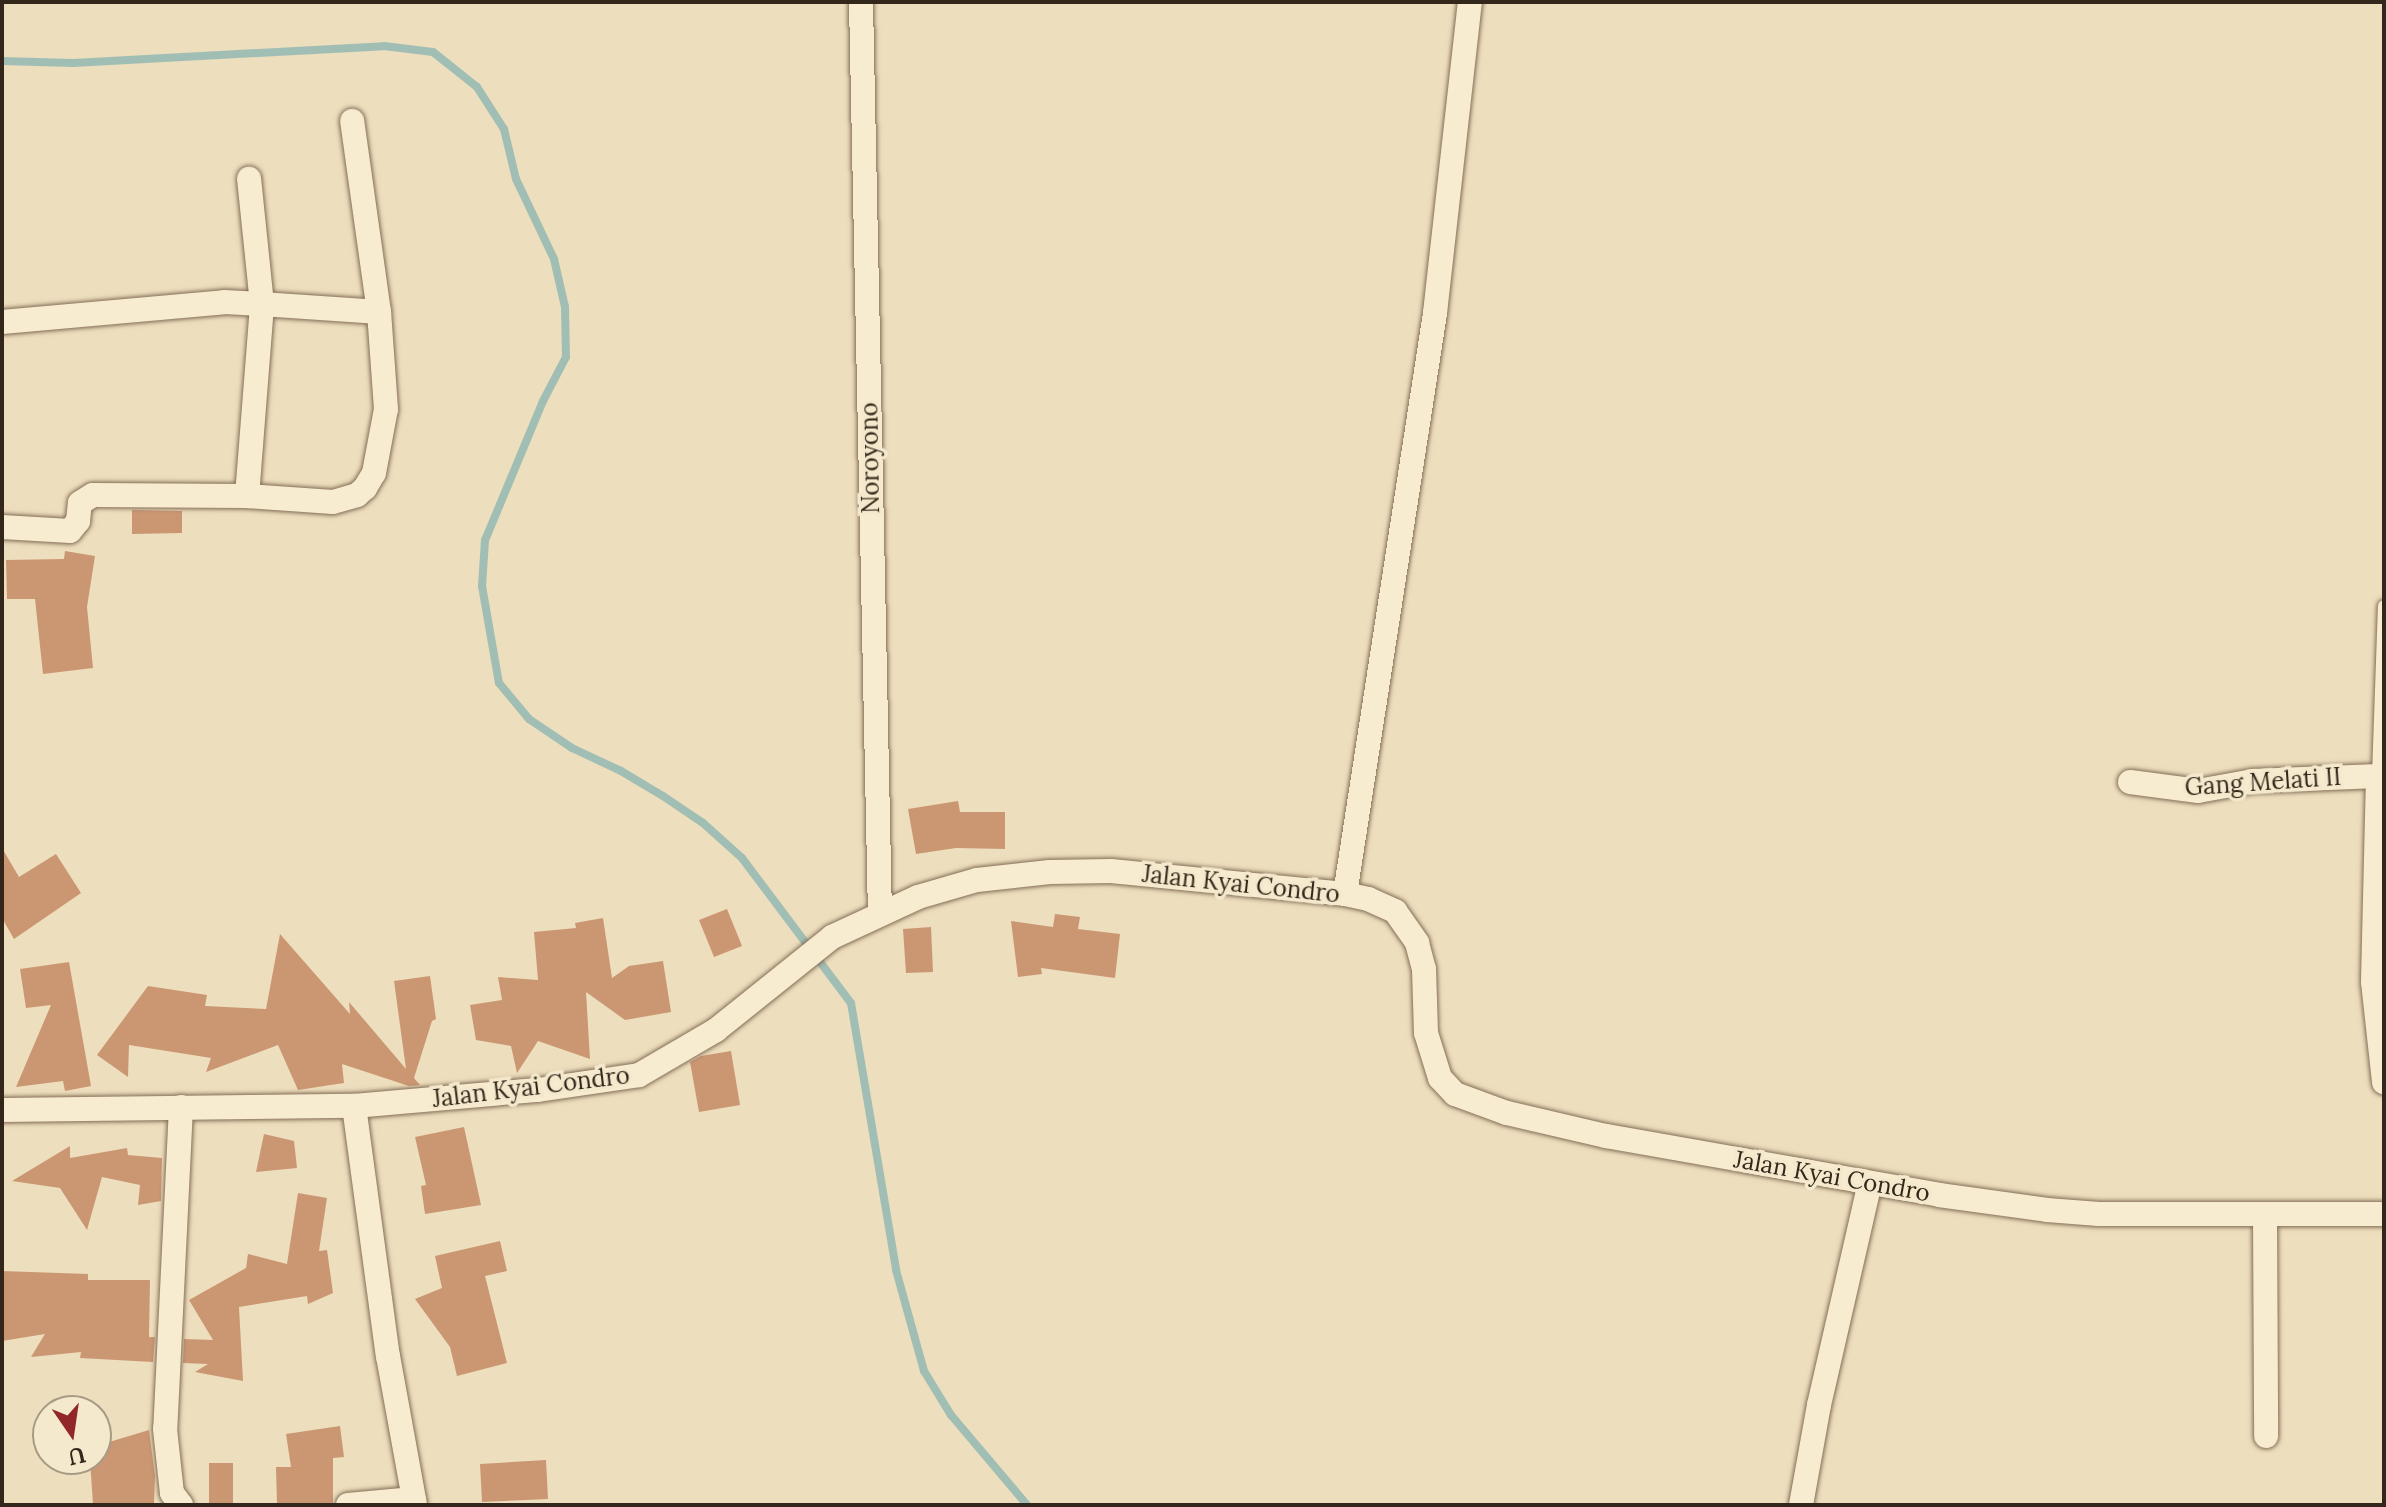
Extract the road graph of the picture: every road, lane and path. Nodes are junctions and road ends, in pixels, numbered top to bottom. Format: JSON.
{"nodes":[{"id":1,"x":861,"y":2,"type":"edge"},
{"id":2,"x":1470,"y":2,"type":"edge"},
{"id":3,"x":352,"y":121,"type":"dead end"},
{"id":4,"x":249,"y":179,"type":"dead end"},
{"id":5,"x":262,"y":304,"type":"junction"},
{"id":6,"x":379,"y":312,"type":"junction"},
{"id":7,"x":2,"y":322,"type":"edge"},
{"id":8,"x":247,"y":496,"type":"junction"},
{"id":9,"x":2,"y":527,"type":"edge"},
{"id":10,"x":2384,"y":606,"type":"edge"},
{"id":11,"x":2378,"y":776,"type":"junction"},
{"id":12,"x":2130,"y":782,"type":"dead end"},
{"id":13,"x":1345,"y":894,"type":"junction"},
{"id":14,"x":880,"y":914,"type":"junction"},
{"id":15,"x":2384,"y":1082,"type":"edge"},
{"id":16,"x":354,"y":1106,"type":"junction"},
{"id":17,"x":181,"y":1107,"type":"junction"},
{"id":18,"x":2,"y":1110,"type":"edge"},
{"id":19,"x":1870,"y":1183,"type":"junction"},
{"id":20,"x":2265,"y":1214,"type":"junction"},
{"id":21,"x":2384,"y":1214,"type":"edge"},
{"id":22,"x":2266,"y":1436,"type":"dead end"},
{"id":23,"x":415,"y":1502,"type":"edge"},
{"id":24,"x":181,"y":1505,"type":"edge"},
{"id":25,"x":348,"y":1505,"type":"edge"},
{"id":26,"x":1801,"y":1505,"type":"edge"}],
"edges":[{"from":1,"to":14,"type":"street","name":"Noroyono"},
{"from":2,"to":13,"type":"street"},
{"from":3,"to":6,"type":"street"},
{"from":4,"to":5,"type":"street"},
{"from":5,"to":6,"type":"street"},
{"from":5,"to":7,"type":"street"},
{"from":5,"to":8,"type":"street"},
{"from":6,"to":8,"type":"street"},
{"from":8,"to":9,"type":"street"},
{"from":10,"to":11,"type":"lane"},
{"from":11,"to":12,"type":"street","name":"Gang Melati II"},
{"from":11,"to":15,"type":"street","name":"Gang Melati II"},
{"from":13,"to":14,"type":"street","name":"Jalan Kyai Condro"},
{"from":13,"to":19,"type":"street","name":"Jalan Kyai Condro"},
{"from":14,"to":16,"type":"street","name":"Jalan Kyai Condro"},
{"from":16,"to":17,"type":"street","name":"Jalan Kyai Condro"},
{"from":16,"to":23,"type":"street"},
{"from":17,"to":18,"type":"street","name":"Jalan Kyai Condro"},
{"from":17,"to":24,"type":"street"},
{"from":19,"to":20,"type":"street","name":"Jalan Kyai Condro"},
{"from":19,"to":26,"type":"street"},
{"from":20,"to":21,"type":"street","name":"Jalan Kyai Condro"},
{"from":20,"to":22,"type":"street"},
{"from":23,"to":25,"type":"street"}]}
